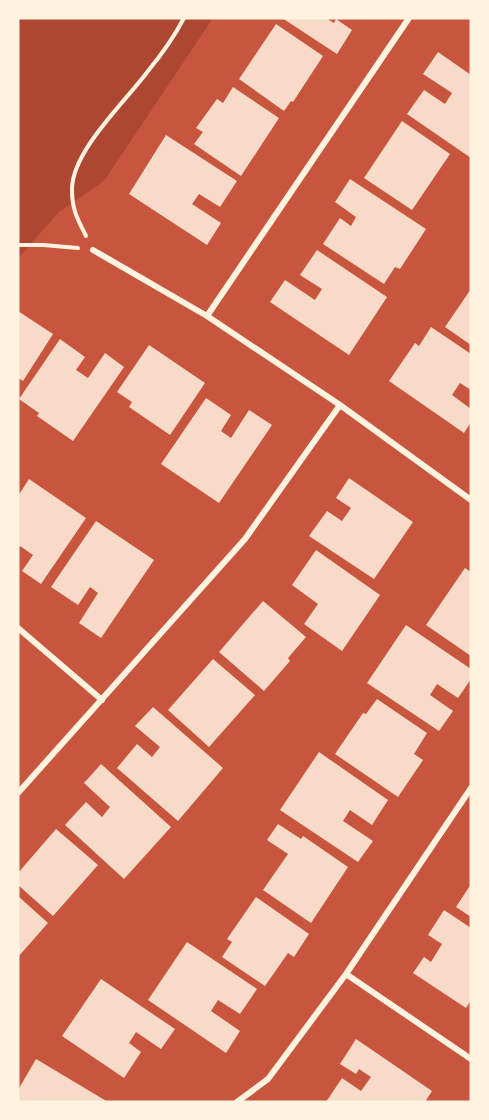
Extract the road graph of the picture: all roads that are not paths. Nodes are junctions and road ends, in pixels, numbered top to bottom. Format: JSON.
{"nodes":[{"id":1,"x":409,"y":18,"type":"edge"},
{"id":2,"x":93,"y":249,"type":"road end"},
{"id":3,"x":207,"y":316,"type":"junction"},
{"id":4,"x":340,"y":405,"type":"junction"},
{"id":5,"x":471,"y":500,"type":"edge"},
{"id":6,"x":18,"y":628,"type":"edge"},
{"id":7,"x":102,"y":700,"type":"junction"},
{"id":8,"x":471,"y":788,"type":"edge"},
{"id":9,"x":18,"y":793,"type":"edge"},
{"id":10,"x":346,"y":974,"type":"junction"},
{"id":11,"x":471,"y":1059,"type":"edge"},
{"id":12,"x":237,"y":1102,"type":"edge"}],
"edges":[{"from":1,"to":3,"type":"street"},
{"from":2,"to":3,"type":"street"},
{"from":3,"to":4,"type":"street"},
{"from":4,"to":5,"type":"street"},
{"from":4,"to":7,"type":"street"},
{"from":6,"to":7,"type":"street"},
{"from":7,"to":9,"type":"street"},
{"from":8,"to":10,"type":"street"},
{"from":10,"to":11,"type":"street"},
{"from":10,"to":12,"type":"street"}]}
